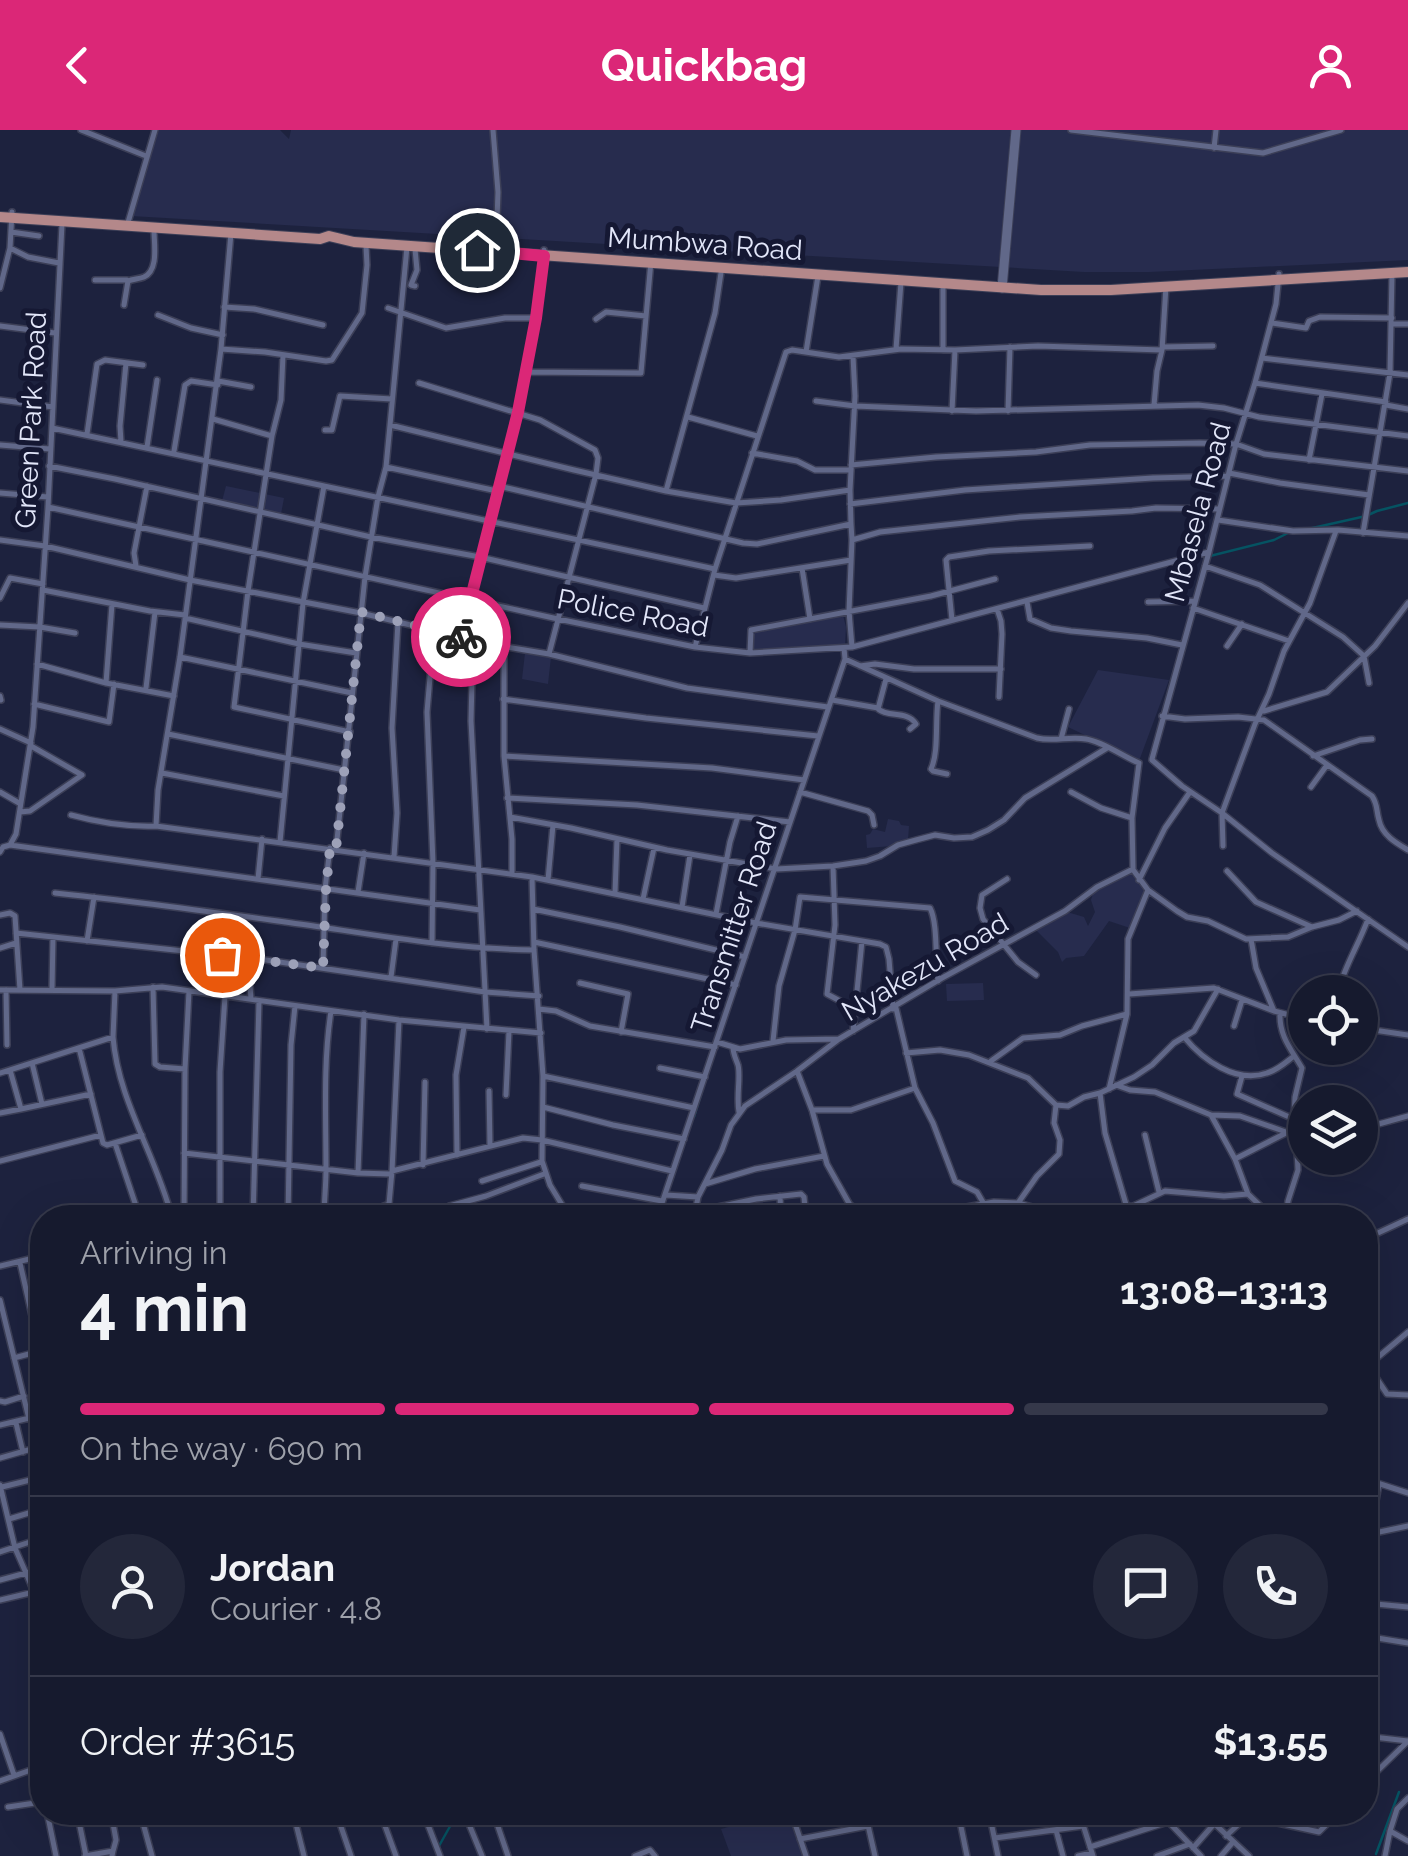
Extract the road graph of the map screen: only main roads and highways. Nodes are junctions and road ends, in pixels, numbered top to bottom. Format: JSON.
{"nodes":[{"id":1,"x":6,"y":215,"type":"edge"},
{"id":2,"x":127,"y":223,"type":"junction"},
{"id":3,"x":178,"y":227,"type":"junction"},
{"id":4,"x":544,"y":253,"type":"junction"},
{"id":5,"x":722,"y":265,"type":"junction"},
{"id":6,"x":1408,"y":270,"type":"edge"},
{"id":7,"x":1279,"y":277,"type":"junction"},
{"id":8,"x":943,"y":282,"type":"junction"},
{"id":9,"x":1002,"y":286,"type":"junction"}],
"edges":[{"from":1,"to":2,"type":"main road","name":"Mumbwa Road"},
{"from":1,"to":2,"type":"main road","name":"Mumbwa Road"},
{"from":2,"to":3,"type":"main road","name":"Mumbwa Road"},
{"from":2,"to":3,"type":"main road","name":"Mumbwa Road"},
{"from":3,"to":4,"type":"main road","name":"Mumbwa Road"},
{"from":3,"to":4,"type":"main road","name":"Mumbwa Road"},
{"from":4,"to":5,"type":"main road","name":"Mumbwa Road"},
{"from":5,"to":8,"type":"main road","name":"Mumbwa Road"},
{"from":5,"to":8,"type":"main road","name":"Mumbwa Road"},
{"from":6,"to":7,"type":"main road","name":"Mumbwa Road"},
{"from":6,"to":7,"type":"main road","name":"Mumbwa Road"},
{"from":7,"to":9,"type":"main road","name":"Mumbwa Road"},
{"from":7,"to":9,"type":"main road","name":"Mumbwa Road"},
{"from":8,"to":9,"type":"main road","name":"Mumbwa Road"}]}
